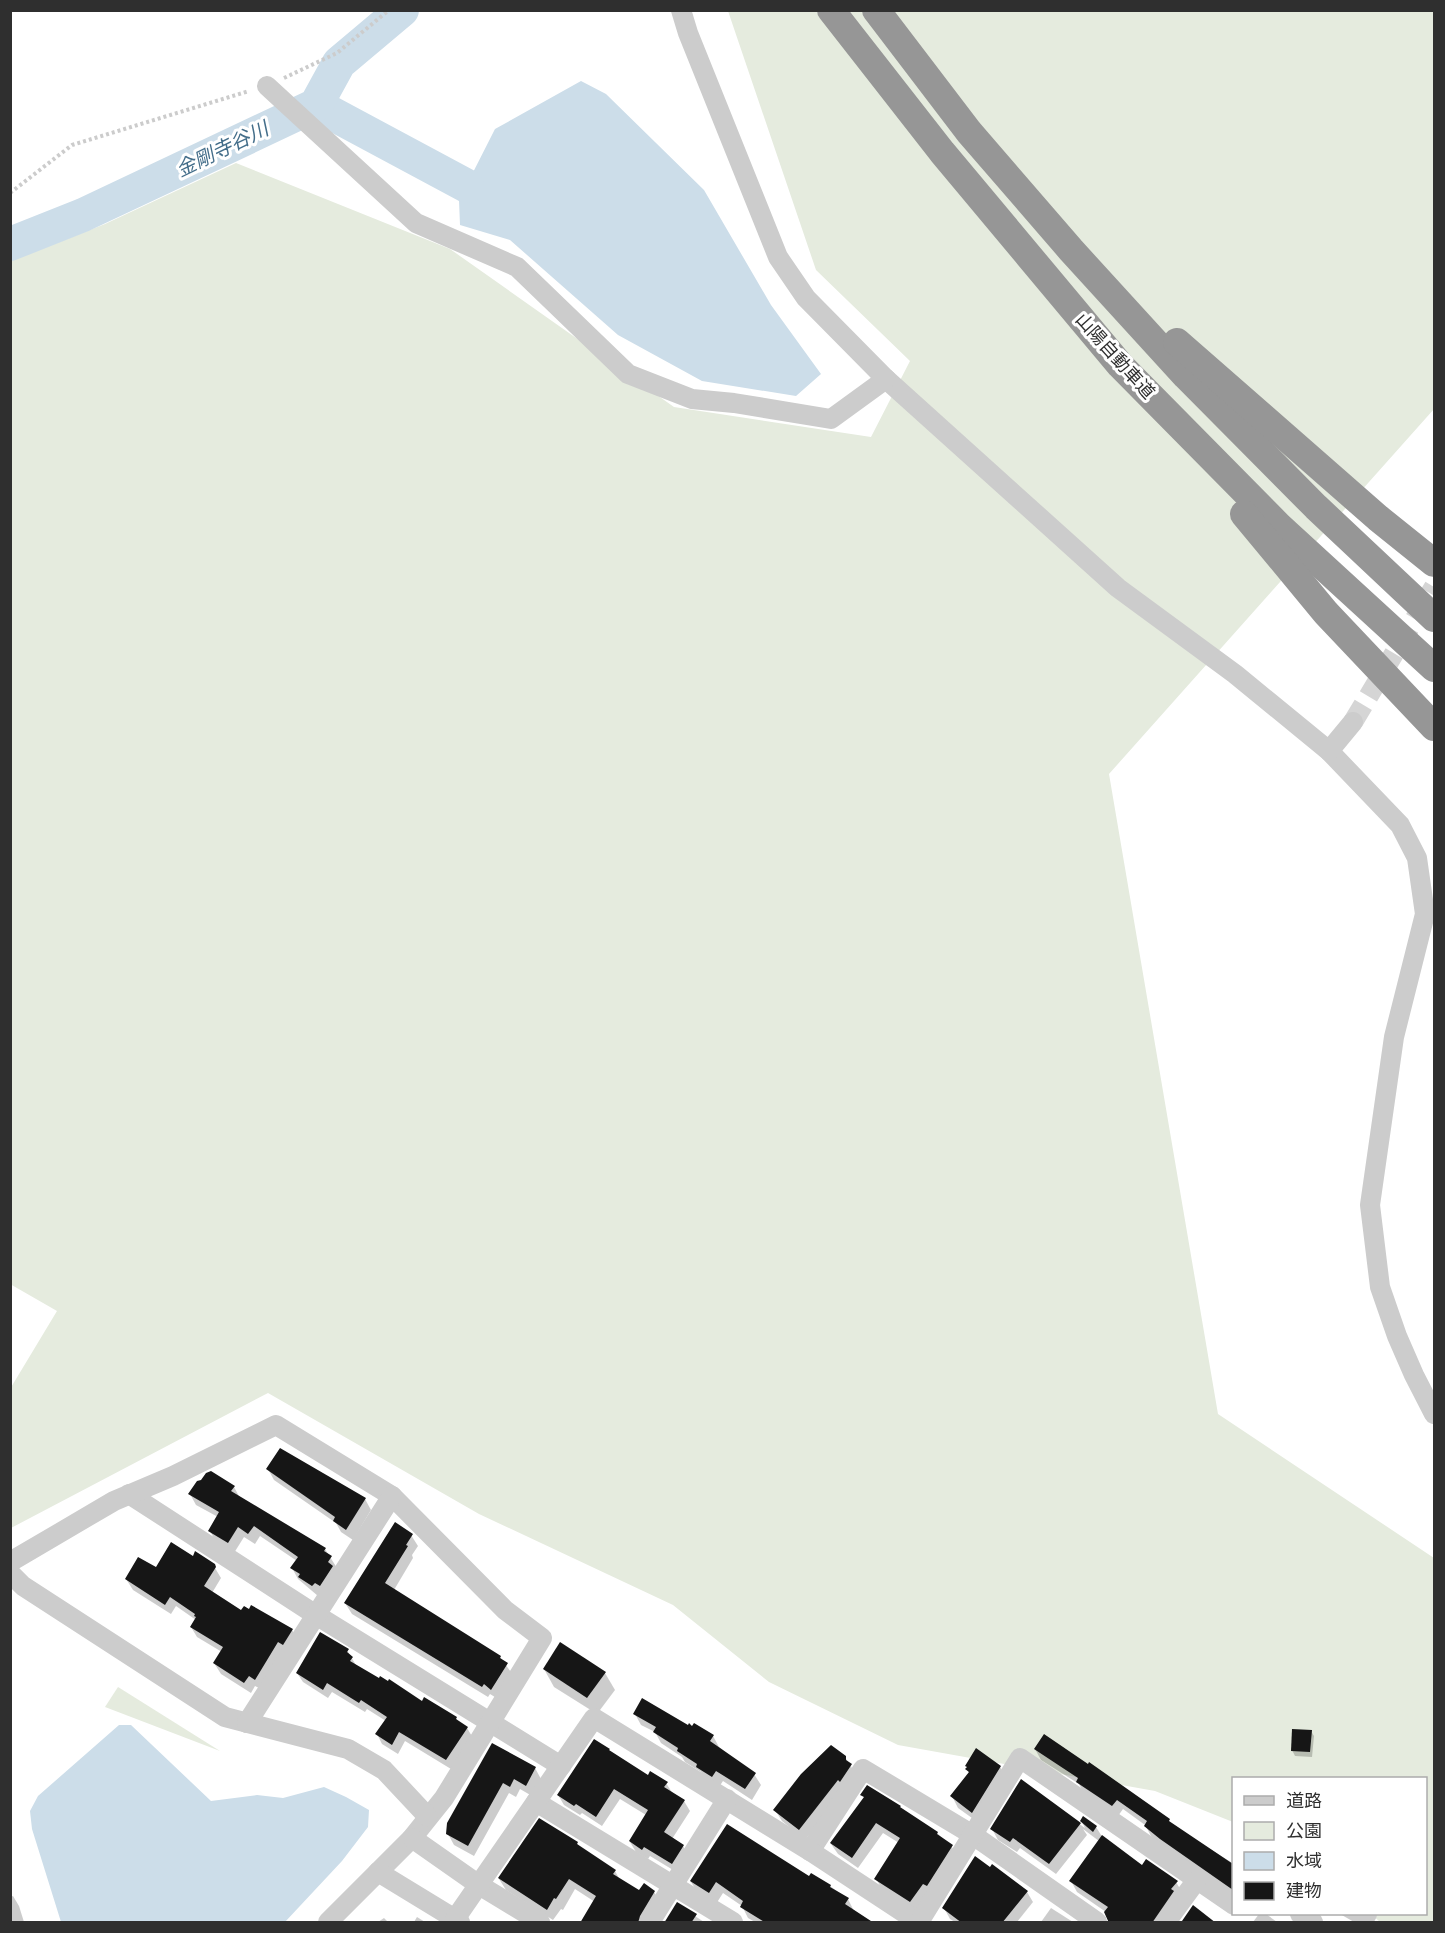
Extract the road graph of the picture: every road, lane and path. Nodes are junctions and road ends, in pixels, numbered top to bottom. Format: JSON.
{"nodes":[{"id":1,"x":389,"y":10,"type":"edge"},
{"id":2,"x":681,"y":10,"type":"edge"},
{"id":3,"x":831,"y":10,"type":"edge"},
{"id":4,"x":876,"y":10,"type":"edge"},
{"id":5,"x":267,"y":86,"type":"junction"},
{"id":6,"x":969,"y":132,"type":"junction"},
{"id":7,"x":10,"y":193,"type":"edge"},
{"id":8,"x":1120,"y":365,"type":"junction"},
{"id":9,"x":886,"y":379,"type":"junction"},
{"id":10,"x":1434,"y":563,"type":"edge"},
{"id":11,"x":1434,"y":618,"type":"edge"},
{"id":12,"x":1434,"y":668,"type":"edge"},
{"id":13,"x":1353,"y":722,"type":"tunnel mouth"},
{"id":14,"x":1434,"y":727,"type":"edge"},
{"id":15,"x":1329,"y":751,"type":"junction"},
{"id":16,"x":1434,"y":1414,"type":"edge"},
{"id":17,"x":129,"y":1494,"type":"junction"},
{"id":18,"x":392,"y":1497,"type":"junction"},
{"id":19,"x":10,"y":1563,"type":"edge"},
{"id":20,"x":10,"y":1573,"type":"edge"},
{"id":21,"x":316,"y":1615,"type":"junction"},
{"id":22,"x":247,"y":1723,"type":"junction"},
{"id":23,"x":490,"y":1723,"type":"junction"},
{"id":24,"x":561,"y":1766,"type":"junction"},
{"id":25,"x":727,"y":1799,"type":"junction"},
{"id":26,"x":536,"y":1802,"type":"junction"},
{"id":27,"x":429,"y":1817,"type":"junction"},
{"id":28,"x":973,"y":1835,"type":"junction"},
{"id":29,"x":412,"y":1838,"type":"junction"},
{"id":30,"x":810,"y":1851,"type":"junction"},
{"id":31,"x":378,"y":1872,"type":"junction"},
{"id":32,"x":1196,"y":1881,"type":"junction"},
{"id":33,"x":479,"y":1885,"type":"junction"},
{"id":34,"x":673,"y":1885,"type":"junction"},
{"id":35,"x":1232,"y":1904,"type":"edge"},
{"id":36,"x":458,"y":1921,"type":"edge"},
{"id":37,"x":328,"y":1923,"type":"edge"},
{"id":38,"x":540,"y":1923,"type":"edge"},
{"id":39,"x":650,"y":1923,"type":"edge"},
{"id":40,"x":733,"y":1923,"type":"edge"},
{"id":41,"x":918,"y":1923,"type":"edge"},
{"id":42,"x":1097,"y":1923,"type":"edge"},
{"id":43,"x":1166,"y":1923,"type":"edge"}],
"edges":[{"from":1,"to":5,"type":"path"},
{"from":2,"to":9,"type":"street"},
{"from":3,"to":8,"type":"highway","name":"山陽自動車道"},
{"from":4,"to":6,"type":"highway"},
{"from":5,"to":7,"type":"path"},
{"from":5,"to":9,"type":"street"},
{"from":6,"to":10,"type":"highway"},
{"from":6,"to":11,"type":"highway"},
{"from":8,"to":12,"type":"highway","name":"山陽自動車道"},
{"from":8,"to":14,"type":"highway"},
{"from":9,"to":15,"type":"street"},
{"from":13,"to":15,"type":"street"},
{"from":15,"to":16,"type":"street"},
{"from":17,"to":18,"type":"street"},
{"from":17,"to":19,"type":"street"},
{"from":17,"to":21,"type":"street"},
{"from":18,"to":21,"type":"street"},
{"from":18,"to":23,"type":"street"},
{"from":20,"to":22,"type":"street"},
{"from":21,"to":22,"type":"street"},
{"from":21,"to":23,"type":"street"},
{"from":22,"to":27,"type":"street"},
{"from":23,"to":24,"type":"street"},
{"from":23,"to":27,"type":"street"},
{"from":24,"to":25,"type":"street"},
{"from":24,"to":26,"type":"street"},
{"from":25,"to":30,"type":"street"},
{"from":25,"to":34,"type":"street"},
{"from":26,"to":33,"type":"street"},
{"from":26,"to":34,"type":"street"},
{"from":27,"to":29,"type":"street"},
{"from":28,"to":30,"type":"street"},
{"from":28,"to":32,"type":"street"},
{"from":28,"to":41,"type":"street"},
{"from":28,"to":42,"type":"street"},
{"from":29,"to":31,"type":"street"},
{"from":29,"to":33,"type":"street"},
{"from":30,"to":41,"type":"street"},
{"from":31,"to":36,"type":"street"},
{"from":31,"to":37,"type":"street"},
{"from":32,"to":35,"type":"street"},
{"from":32,"to":43,"type":"street"},
{"from":33,"to":36,"type":"street"},
{"from":33,"to":38,"type":"street"},
{"from":34,"to":39,"type":"street"},
{"from":34,"to":40,"type":"street"}]}
